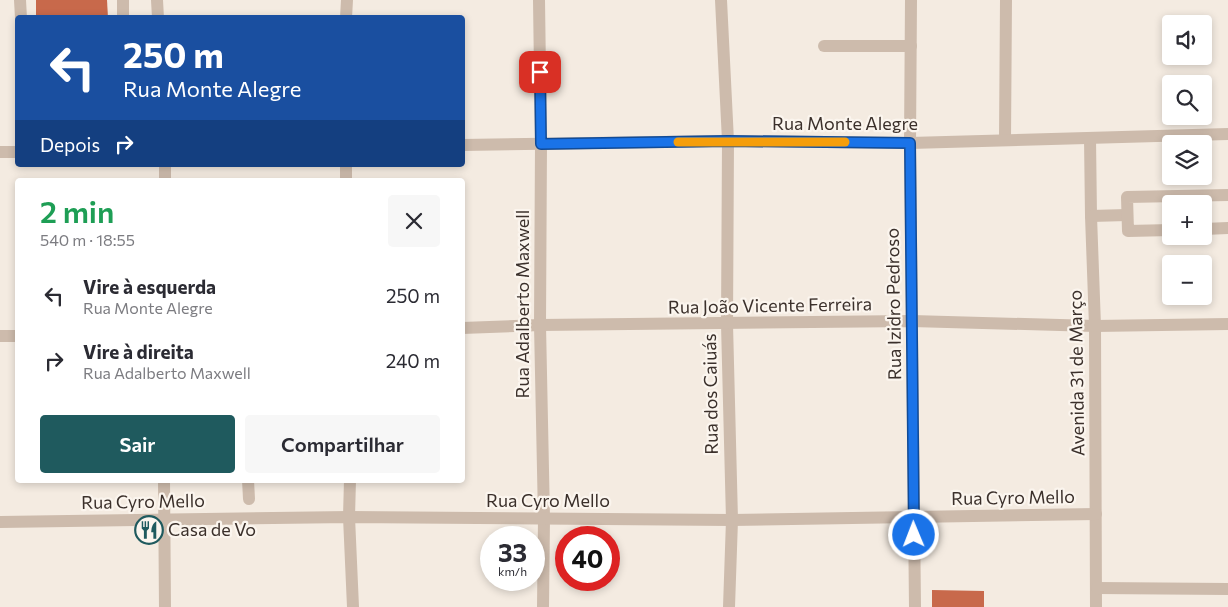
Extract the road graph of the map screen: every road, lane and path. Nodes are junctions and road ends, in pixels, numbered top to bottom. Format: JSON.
{"nodes":[{"id":1,"x":20,"y":0,"type":"edge"},
{"id":2,"x":123,"y":0,"type":"edge"},
{"id":3,"x":157,"y":0,"type":"edge"},
{"id":4,"x":347,"y":0,"type":"edge"},
{"id":5,"x":539,"y":0,"type":"edge"},
{"id":6,"x":721,"y":0,"type":"edge"},
{"id":7,"x":911,"y":0,"type":"edge"},
{"id":8,"x":1006,"y":0,"type":"edge"},
{"id":9,"x":21,"y":15,"type":"edge"},
{"id":10,"x":123,"y":15,"type":"edge"},
{"id":11,"x":158,"y":15,"type":"edge"},
{"id":12,"x":346,"y":15,"type":"edge"},
{"id":13,"x":824,"y":46,"type":"dead end"},
{"id":14,"x":911,"y":46,"type":"junction"},
{"id":15,"x":1228,"y":134,"type":"edge"},
{"id":16,"x":1090,"y":138,"type":"junction"},
{"id":17,"x":1006,"y":140,"type":"junction"},
{"id":18,"x":728,"y":141,"type":"junction"},
{"id":19,"x":910,"y":143,"type":"junction"},
{"id":20,"x":541,"y":144,"type":"junction"},
{"id":21,"x":465,"y":145,"type":"edge"},
{"id":22,"x":0,"y":152,"type":"edge"},
{"id":23,"x":15,"y":152,"type":"edge"},
{"id":24,"x":1228,"y":195,"type":"edge"},
{"id":25,"x":1127,"y":215,"type":"junction"},
{"id":26,"x":1090,"y":216,"type":"junction"},
{"id":27,"x":1228,"y":228,"type":"edge"},
{"id":28,"x":1212,"y":229,"type":"edge"},
{"id":29,"x":1162,"y":230,"type":"edge"},
{"id":30,"x":912,"y":322,"type":"junction"},
{"id":31,"x":728,"y":324,"type":"junction"},
{"id":32,"x":1228,"y":324,"type":"edge"},
{"id":33,"x":540,"y":325,"type":"junction"},
{"id":34,"x":1095,"y":326,"type":"junction"},
{"id":35,"x":465,"y":328,"type":"edge"},
{"id":36,"x":0,"y":336,"type":"edge"},
{"id":37,"x":15,"y":336,"type":"edge"},
{"id":38,"x":164,"y":483,"type":"edge"},
{"id":39,"x":248,"y":483,"type":"edge"},
{"id":40,"x":350,"y":483,"type":"edge"},
{"id":41,"x":249,"y":499,"type":"dead end"},
{"id":42,"x":1096,"y":514,"type":"junction"},
{"id":43,"x":349,"y":517,"type":"junction"},
{"id":44,"x":913,"y":517,"type":"junction"},
{"id":45,"x":544,"y":518,"type":"junction"},
{"id":46,"x":163,"y":519,"type":"junction"},
{"id":47,"x":732,"y":520,"type":"junction"},
{"id":48,"x":0,"y":522,"type":"edge"},
{"id":49,"x":1097,"y":588,"type":"junction"},
{"id":50,"x":1228,"y":589,"type":"edge"},
{"id":51,"x":165,"y":607,"type":"edge"},
{"id":52,"x":353,"y":607,"type":"edge"},
{"id":53,"x":543,"y":607,"type":"edge"},
{"id":54,"x":729,"y":607,"type":"edge"},
{"id":55,"x":915,"y":607,"type":"edge"},
{"id":56,"x":1096,"y":607,"type":"edge"}],
"edges":[{"from":1,"to":9,"type":"street"},
{"from":2,"to":10,"type":"street"},
{"from":3,"to":11,"type":"street"},
{"from":4,"to":12,"type":"street"},
{"from":5,"to":20,"type":"street","name":"Rua Adalberto Maxwell"},
{"from":6,"to":18,"type":"street","name":"Rua dos Caiuás"},
{"from":7,"to":14,"type":"street","name":"Rua Izidro Pedroso"},
{"from":8,"to":17,"type":"street"},
{"from":13,"to":14,"type":"street"},
{"from":14,"to":19,"type":"street","name":"Rua Izidro Pedroso"},
{"from":15,"to":16,"type":"street","name":"Rua Monte Alegre"},
{"from":16,"to":17,"type":"street","name":"Rua Monte Alegre"},
{"from":16,"to":26,"type":"street","name":"Avenida 31 de Março"},
{"from":17,"to":19,"type":"street","name":"Rua Monte Alegre"},
{"from":18,"to":19,"type":"street","name":"Rua Monte Alegre"},
{"from":18,"to":20,"type":"street","name":"Rua Monte Alegre"},
{"from":18,"to":31,"type":"street","name":"Rua dos Caiuás"},
{"from":19,"to":30,"type":"street","name":"Rua Izidro Pedroso"},
{"from":20,"to":21,"type":"street","name":"Rua Monte Alegre"},
{"from":20,"to":33,"type":"street","name":"Rua Adalberto Maxwell"},
{"from":22,"to":23,"type":"street"},
{"from":24,"to":25,"type":"street"},
{"from":25,"to":26,"type":"street"},
{"from":25,"to":29,"type":"street"},
{"from":26,"to":34,"type":"street","name":"Avenida 31 de Março"},
{"from":27,"to":28,"type":"street"},
{"from":30,"to":31,"type":"street","name":"Rua João Vicente Ferreira"},
{"from":30,"to":34,"type":"street","name":"Rua João Vicente Ferreira"},
{"from":30,"to":44,"type":"street","name":"Rua Izidro Pedroso"},
{"from":31,"to":33,"type":"street","name":"Rua João Vicente Ferreira"},
{"from":31,"to":47,"type":"street","name":"Rua dos Caiuás"},
{"from":32,"to":34,"type":"street","name":"Rua João Vicente Ferreira"},
{"from":33,"to":35,"type":"street","name":"Rua João Vicente Ferreira"},
{"from":33,"to":45,"type":"street","name":"Rua Adalberto Maxwell"},
{"from":34,"to":42,"type":"street","name":"Avenida 31 de Março"},
{"from":36,"to":37,"type":"street"},
{"from":38,"to":46,"type":"street"},
{"from":39,"to":41,"type":"street"},
{"from":40,"to":43,"type":"street"},
{"from":42,"to":44,"type":"street","name":"Rua Cyro Mello"},
{"from":42,"to":49,"type":"street","name":"Avenida 31 de Março"},
{"from":43,"to":45,"type":"street","name":"Rua Cyro Mello"},
{"from":43,"to":46,"type":"street","name":"Rua Cyro Mello"},
{"from":43,"to":52,"type":"street"},
{"from":44,"to":47,"type":"street","name":"Rua Cyro Mello"},
{"from":44,"to":55,"type":"street","name":"Rua Izidro Pedroso"},
{"from":45,"to":47,"type":"street","name":"Rua Cyro Mello"},
{"from":45,"to":53,"type":"street","name":"Rua Adalberto Maxwell"},
{"from":46,"to":48,"type":"street","name":"Rua Cyro Mello"},
{"from":46,"to":51,"type":"street"},
{"from":47,"to":54,"type":"street","name":"Rua dos Caiuás"},
{"from":49,"to":50,"type":"street"},
{"from":49,"to":56,"type":"street","name":"Avenida 31 de Março"}]}
